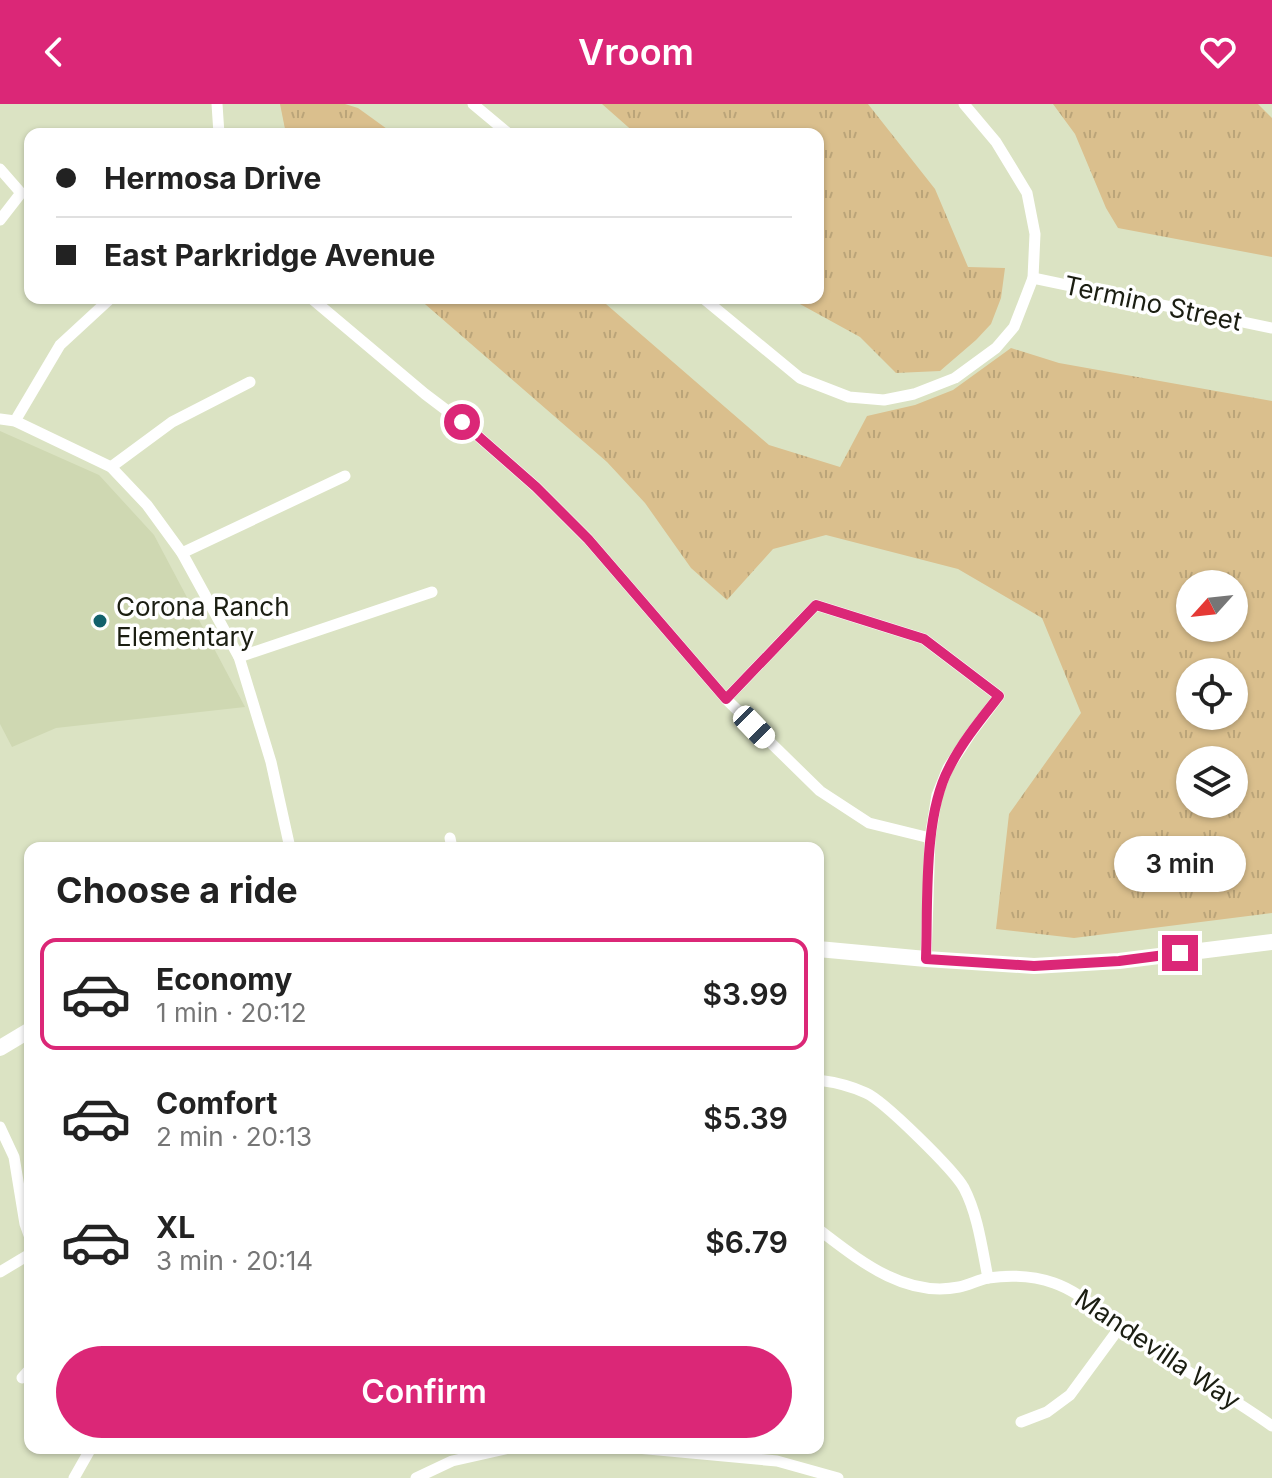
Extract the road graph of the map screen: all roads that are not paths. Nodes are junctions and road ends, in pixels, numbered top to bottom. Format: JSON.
{"nodes":[{"id":1,"x":217,"y":104,"type":"edge"},
{"id":2,"x":473,"y":104,"type":"edge"},
{"id":3,"x":964,"y":104,"type":"edge"},
{"id":4,"x":219,"y":128,"type":"edge"},
{"id":5,"x":502,"y":128,"type":"edge"},
{"id":6,"x":0,"y":169,"type":"edge"},
{"id":7,"x":0,"y":220,"type":"edge"},
{"id":8,"x":1033,"y":278,"type":"junction"},
{"id":9,"x":104,"y":304,"type":"edge"},
{"id":10,"x":318,"y":304,"type":"edge"},
{"id":11,"x":710,"y":304,"type":"edge"},
{"id":12,"x":1272,"y":328,"type":"edge"},
{"id":13,"x":250,"y":382,"type":"dead end"},
{"id":14,"x":0,"y":419,"type":"edge"},
{"id":15,"x":15,"y":421,"type":"junction"},
{"id":16,"x":111,"y":467,"type":"junction"},
{"id":17,"x":345,"y":476,"type":"dead end"},
{"id":18,"x":182,"y":553,"type":"junction"},
{"id":19,"x":432,"y":592,"type":"dead end"},
{"id":20,"x":239,"y":657,"type":"junction"},
{"id":21,"x":726,"y":699,"type":"junction"},
{"id":22,"x":930,"y":838,"type":"junction"},
{"id":23,"x":289,"y":842,"type":"edge"},
{"id":24,"x":1272,"y":942,"type":"edge"},
{"id":25,"x":824,"y":950,"type":"edge"},
{"id":26,"x":926,"y":959,"type":"junction"},
{"id":27,"x":24,"y":1034,"type":"edge"},
{"id":28,"x":0,"y":1048,"type":"edge"},
{"id":29,"x":824,"y":1080,"type":"edge"},
{"id":30,"x":0,"y":1127,"type":"edge"},
{"id":31,"x":24,"y":1218,"type":"edge"},
{"id":32,"x":824,"y":1234,"type":"edge"},
{"id":33,"x":24,"y":1258,"type":"edge"},
{"id":34,"x":0,"y":1272,"type":"edge"},
{"id":35,"x":988,"y":1278,"type":"junction"},
{"id":36,"x":1120,"y":1327,"type":"junction"},
{"id":37,"x":1021,"y":1422,"type":"dead end"},
{"id":38,"x":1272,"y":1426,"type":"edge"},
{"id":39,"x":88,"y":1454,"type":"edge"},
{"id":40,"x":483,"y":1454,"type":"edge"},
{"id":41,"x":702,"y":1454,"type":"edge"},
{"id":42,"x":74,"y":1478,"type":"edge"},
{"id":43,"x":416,"y":1478,"type":"edge"},
{"id":44,"x":838,"y":1478,"type":"edge"}],
"edges":[{"from":1,"to":4,"type":"street"},
{"from":2,"to":5,"type":"street"},
{"from":3,"to":8,"type":"street"},
{"from":6,"to":7,"type":"street"},
{"from":8,"to":11,"type":"street"},
{"from":8,"to":12,"type":"street","name":"Termino Street"},
{"from":9,"to":15,"type":"street"},
{"from":10,"to":21,"type":"street"},
{"from":13,"to":16,"type":"street"},
{"from":14,"to":15,"type":"street"},
{"from":15,"to":16,"type":"street"},
{"from":16,"to":18,"type":"street"},
{"from":17,"to":18,"type":"street"},
{"from":18,"to":20,"type":"street"},
{"from":19,"to":20,"type":"street"},
{"from":20,"to":23,"type":"street"},
{"from":21,"to":22,"type":"street"},
{"from":21,"to":22,"type":"street"},
{"from":22,"to":26,"type":"street"},
{"from":24,"to":26,"type":"main road"},
{"from":25,"to":26,"type":"main road"},
{"from":27,"to":28,"type":"main road"},
{"from":29,"to":35,"type":"street"},
{"from":30,"to":31,"type":"street"},
{"from":32,"to":35,"type":"street","name":"Mandevilla Way"},
{"from":33,"to":34,"type":"street"},
{"from":35,"to":36,"type":"street","name":"Mandevilla Way"},
{"from":36,"to":37,"type":"street"},
{"from":36,"to":38,"type":"street","name":"Mandevilla Way"},
{"from":39,"to":42,"type":"street"},
{"from":40,"to":43,"type":"street"},
{"from":41,"to":44,"type":"street"}]}
